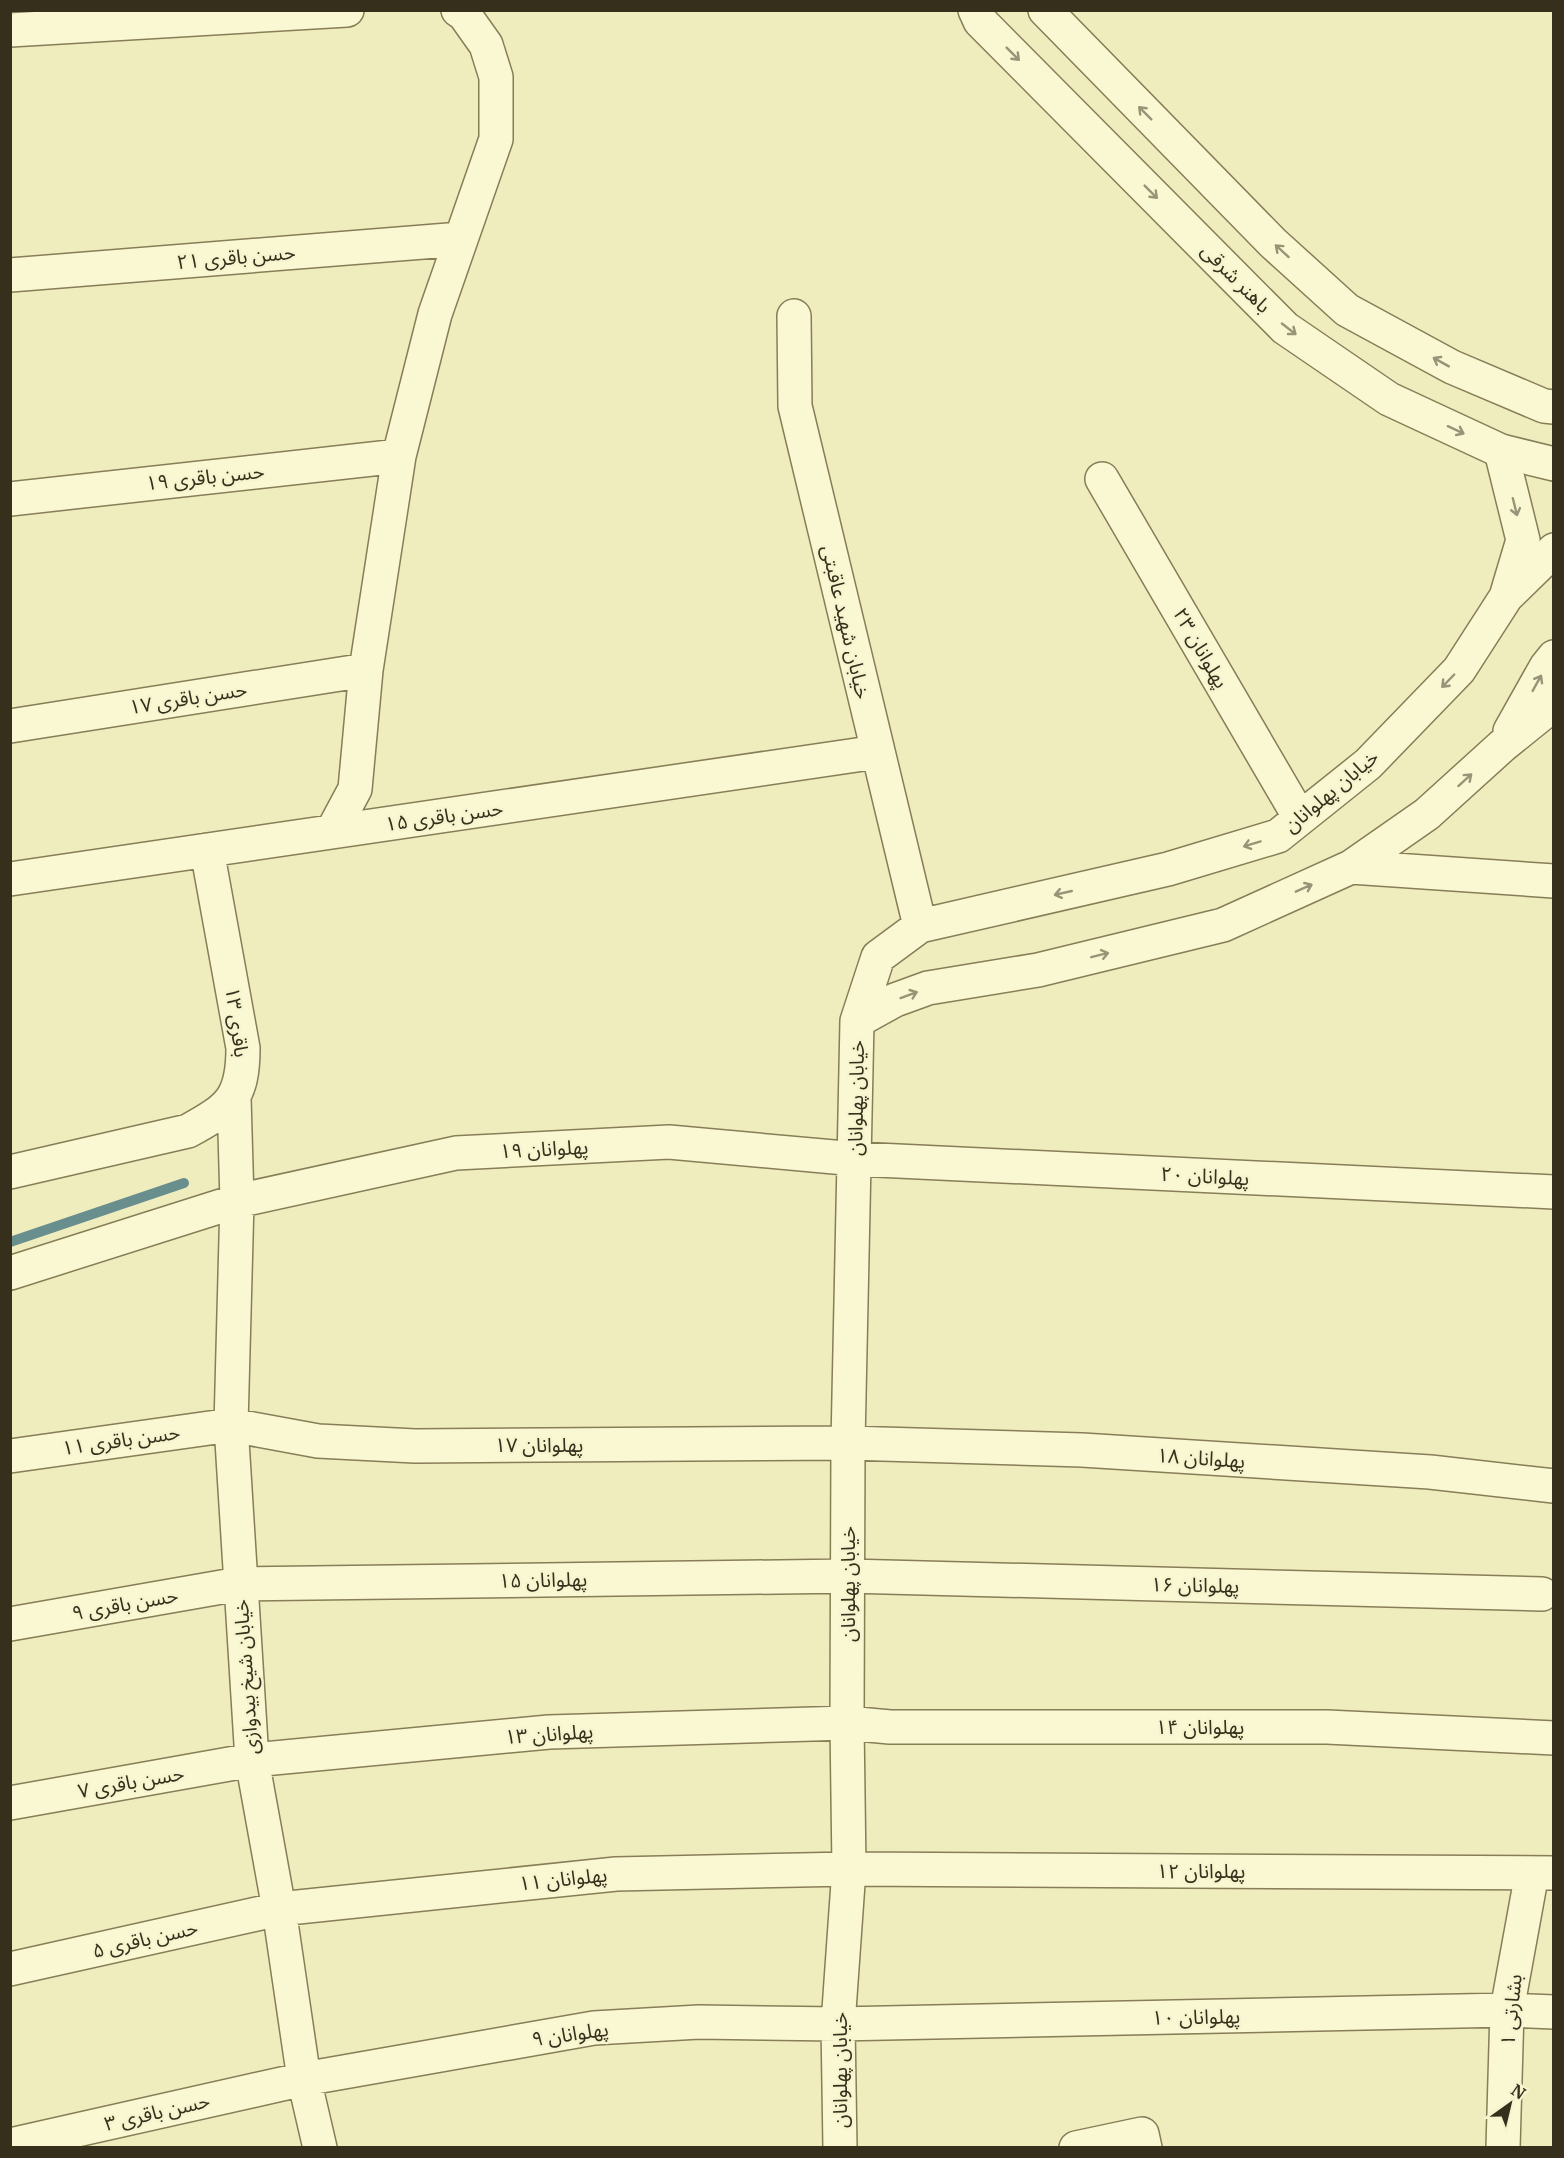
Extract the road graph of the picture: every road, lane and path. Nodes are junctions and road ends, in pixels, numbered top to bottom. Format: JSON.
{"nodes":[{"id":1,"x":347,"y":10,"type":"edge"},
{"id":2,"x":458,"y":10,"type":"edge"},
{"id":3,"x":975,"y":10,"type":"edge"},
{"id":4,"x":1045,"y":10,"type":"edge"},
{"id":5,"x":10,"y":30,"type":"edge"},
{"id":6,"x":461,"y":239,"type":"junction"},
{"id":7,"x":10,"y":275,"type":"edge"},
{"id":8,"x":794,"y":316,"type":"dead end"},
{"id":9,"x":1554,"y":407,"type":"edge"},
{"id":10,"x":1501,"y":451,"type":"junction"},
{"id":11,"x":399,"y":456,"type":"junction"},
{"id":12,"x":1554,"y":464,"type":"edge"},
{"id":13,"x":1102,"y":479,"type":"dead end"},
{"id":14,"x":10,"y":499,"type":"edge"},
{"id":15,"x":1554,"y":550,"type":"edge"},
{"id":16,"x":1506,"y":597,"type":"junction"},
{"id":17,"x":1554,"y":657,"type":"edge"},
{"id":18,"x":366,"y":670,"type":"junction"},
{"id":19,"x":1554,"y":704,"type":"edge"},
{"id":20,"x":10,"y":726,"type":"edge"},
{"id":21,"x":1502,"y":746,"type":"junction"},
{"id":22,"x":877,"y":752,"type":"junction"},
{"id":23,"x":1300,"y":818,"type":"junction"},
{"id":24,"x":332,"y":832,"type":"junction"},
{"id":25,"x":207,"y":850,"type":"junction"},
{"id":26,"x":1352,"y":867,"type":"junction"},
{"id":27,"x":10,"y":879,"type":"edge"},
{"id":28,"x":1554,"y":881,"type":"edge"},
{"id":29,"x":920,"y":926,"type":"junction"},
{"id":30,"x":857,"y":1021,"type":"junction"},
{"id":31,"x":234,"y":1098,"type":"junction"},
{"id":32,"x":856,"y":1159,"type":"junction"},
{"id":33,"x":10,"y":1172,"type":"edge"},
{"id":34,"x":1554,"y":1192,"type":"edge"},
{"id":35,"x":237,"y":1201,"type":"junction"},
{"id":36,"x":10,"y":1274,"type":"edge"},
{"id":37,"x":231,"y":1425,"type":"junction"},
{"id":38,"x":849,"y":1443,"type":"junction"},
{"id":39,"x":10,"y":1456,"type":"edge"},
{"id":40,"x":1554,"y":1486,"type":"edge"},
{"id":41,"x":848,"y":1576,"type":"junction"},
{"id":42,"x":239,"y":1584,"type":"junction"},
{"id":43,"x":1542,"y":1594,"type":"dead end"},
{"id":44,"x":10,"y":1624,"type":"edge"},
{"id":45,"x":847,"y":1723,"type":"junction"},
{"id":46,"x":1554,"y":1738,"type":"edge"},
{"id":47,"x":252,"y":1760,"type":"junction"},
{"id":48,"x":10,"y":1803,"type":"edge"},
{"id":49,"x":849,"y":1869,"type":"junction"},
{"id":50,"x":1543,"y":1873,"type":"edge"},
{"id":51,"x":279,"y":1909,"type":"junction"},
{"id":52,"x":10,"y":1969,"type":"edge"},
{"id":53,"x":1507,"y":2010,"type":"junction"},
{"id":54,"x":1554,"y":2012,"type":"edge"},
{"id":55,"x":838,"y":2024,"type":"junction"},
{"id":56,"x":304,"y":2079,"type":"junction"},
{"id":57,"x":1143,"y":2141,"type":"edge"},
{"id":58,"x":10,"y":2145,"type":"edge"},
{"id":59,"x":839,"y":2147,"type":"edge"},
{"id":60,"x":320,"y":2148,"type":"edge"},
{"id":61,"x":1076,"y":2148,"type":"edge"},
{"id":62,"x":1503,"y":2148,"type":"edge"}],
"edges":[{"from":1,"to":5,"type":"street"},
{"from":2,"to":6,"type":"street"},
{"from":3,"to":10,"type":"street","name":"باهنر شرقی","one_way":true},
{"from":9,"to":4,"type":"street","one_way":true},
{"from":6,"to":7,"type":"street","name":"حسن باقری ۲۱"},
{"from":6,"to":11,"type":"street"},
{"from":8,"to":22,"type":"street","name":"خیابان شهید عاقبتی"},
{"from":10,"to":12,"type":"street","name":"باهنر شرقی"},
{"from":10,"to":16,"type":"street","name":"خیابان پهلوانان","one_way":true},
{"from":11,"to":14,"type":"street","name":"حسن باقری ۱۹"},
{"from":11,"to":18,"type":"street"},
{"from":13,"to":23,"type":"street","name":"پهلوانان ۲۳"},
{"from":15,"to":16,"type":"street"},
{"from":16,"to":23,"type":"street","name":"خیابان پهلوانان","one_way":true},
{"from":21,"to":17,"type":"street","one_way":true},
{"from":18,"to":20,"type":"street","name":"حسن باقری ۱۷"},
{"from":18,"to":24,"type":"street"},
{"from":19,"to":21,"type":"street","name":"خیابان پهلوانان"},
{"from":26,"to":21,"type":"street","name":"خیابان پهلوانان","one_way":true},
{"from":22,"to":24,"type":"street","name":"حسن باقری ۱۵"},
{"from":22,"to":29,"type":"street","name":"خیابان شهید عاقبتی"},
{"from":23,"to":29,"type":"street","name":"خیابان پهلوانان","one_way":true},
{"from":24,"to":25,"type":"street","name":"حسن باقری ۱۵"},
{"from":25,"to":27,"type":"street","name":"حسن باقری ۱۵"},
{"from":25,"to":31,"type":"street","name":"باقری ۱۳"},
{"from":26,"to":28,"type":"street"},
{"from":30,"to":26,"type":"street","name":"خیابان پهلوانان","one_way":true},
{"from":29,"to":30,"type":"street","name":"خیابان پهلوانان"},
{"from":30,"to":32,"type":"street","name":"خیابان پهلوانان"},
{"from":31,"to":33,"type":"street"},
{"from":31,"to":35,"type":"street","name":"خیابان شیخ بیدوازی"},
{"from":32,"to":34,"type":"street","name":"پهلوانان ۲۰"},
{"from":32,"to":35,"type":"street","name":"پهلوانان ۱۹"},
{"from":32,"to":38,"type":"street","name":"خیابان پهلوانان"},
{"from":35,"to":36,"type":"street"},
{"from":35,"to":37,"type":"street","name":"خیابان شیخ بیدوازی"},
{"from":37,"to":38,"type":"street","name":"پهلوانان ۱۷"},
{"from":37,"to":39,"type":"street","name":"حسن باقری ۱۱"},
{"from":37,"to":42,"type":"street","name":"خیابان شیخ بیدوازی"},
{"from":38,"to":40,"type":"street","name":"پهلوانان ۱۸"},
{"from":38,"to":41,"type":"street","name":"خیابان پهلوانان"},
{"from":41,"to":42,"type":"street","name":"پهلوانان ۱۵"},
{"from":41,"to":43,"type":"street","name":"پهلوانان ۱۶"},
{"from":41,"to":45,"type":"street","name":"خیابان پهلوانان"},
{"from":42,"to":44,"type":"street","name":"حسن باقری ۹"},
{"from":42,"to":47,"type":"street","name":"خیابان شیخ بیدوازی"},
{"from":45,"to":46,"type":"street","name":"پهلوانان ۱۴"},
{"from":45,"to":47,"type":"street","name":"پهلوانان ۱۳"},
{"from":45,"to":49,"type":"street","name":"خیابان پهلوانان"},
{"from":47,"to":48,"type":"street","name":"حسن باقری ۷"},
{"from":47,"to":51,"type":"street","name":"خیابان شیخ بیدوازی"},
{"from":49,"to":50,"type":"street","name":"پهلوانان ۱۲"},
{"from":49,"to":51,"type":"street","name":"پهلوانان ۱۱"},
{"from":49,"to":55,"type":"street","name":"خیابان پهلوانان"},
{"from":50,"to":53,"type":"street","name":"بشارتی ۱"},
{"from":51,"to":52,"type":"street","name":"حسن باقری ۵"},
{"from":51,"to":56,"type":"street","name":"خیابان شیخ بیدوازی"},
{"from":53,"to":54,"type":"street","name":"پهلوانان ۱۰"},
{"from":53,"to":55,"type":"street","name":"پهلوانان ۱۰"},
{"from":53,"to":62,"type":"street","name":"بشارتی ۱"},
{"from":55,"to":56,"type":"street","name":"پهلوانان ۹"},
{"from":55,"to":59,"type":"street","name":"خیابان پهلوانان"},
{"from":56,"to":58,"type":"street","name":"حسن باقری ۳"},
{"from":56,"to":60,"type":"street","name":"خیابان شیخ بیدوازی"},
{"from":57,"to":61,"type":"street"}]}
